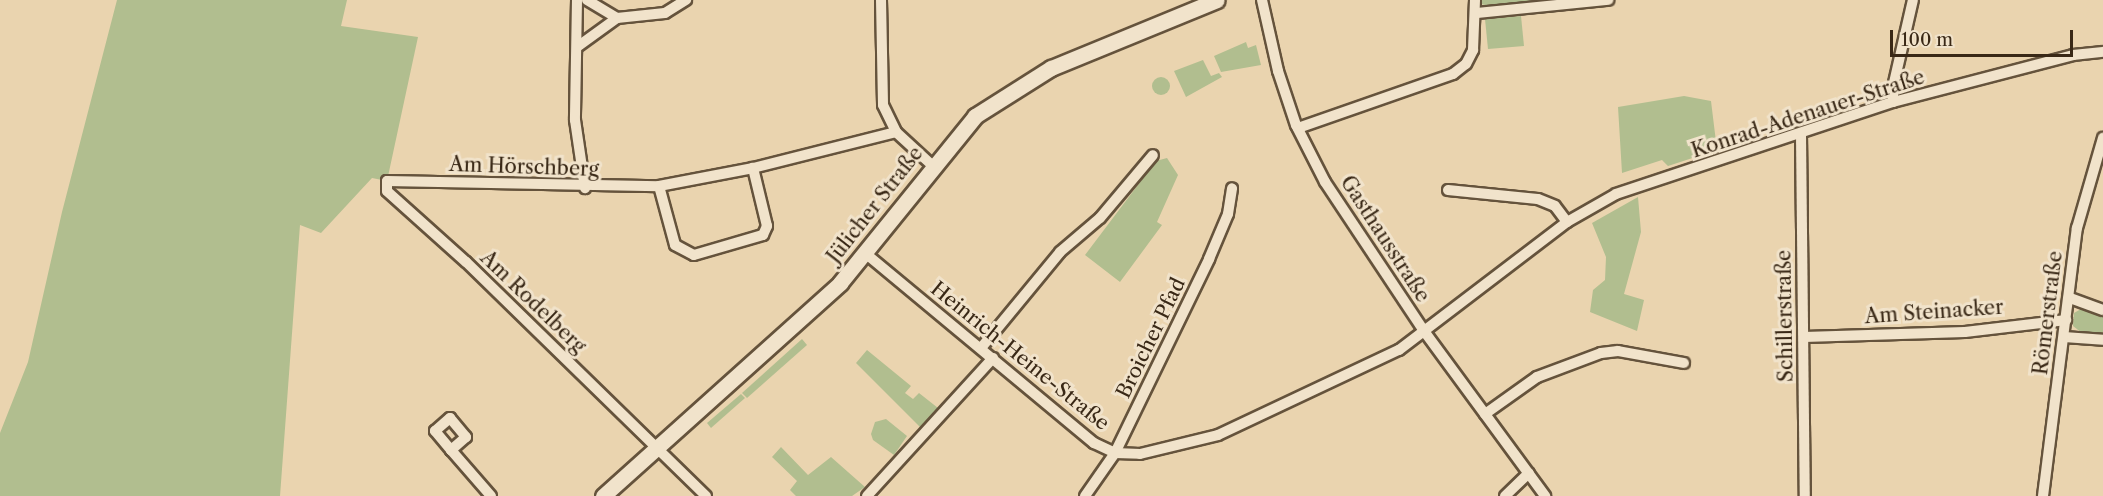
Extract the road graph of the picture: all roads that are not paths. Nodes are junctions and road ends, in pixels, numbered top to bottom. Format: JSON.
{"nodes":[{"id":1,"x":577,"y":0,"type":"edge"},
{"id":2,"x":587,"y":0,"type":"edge"},
{"id":3,"x":686,"y":0,"type":"edge"},
{"id":4,"x":880,"y":0,"type":"edge"},
{"id":5,"x":1217,"y":0,"type":"edge"},
{"id":6,"x":1262,"y":0,"type":"edge"},
{"id":7,"x":1475,"y":0,"type":"edge"},
{"id":8,"x":1608,"y":0,"type":"edge"},
{"id":9,"x":1913,"y":0,"type":"edge"},
{"id":10,"x":1477,"y":13,"type":"junction"},
{"id":11,"x":617,"y":18,"type":"junction"},
{"id":12,"x":577,"y":47,"type":"junction"},
{"id":13,"x":2103,"y":52,"type":"edge"},
{"id":14,"x":1893,"y":102,"type":"junction"},
{"id":15,"x":1298,"y":128,"type":"junction"},
{"id":16,"x":896,"y":132,"type":"junction"},
{"id":17,"x":1801,"y":135,"type":"junction"},
{"id":18,"x":2103,"y":138,"type":"edge"},
{"id":19,"x":1153,"y":155,"type":"dead end"},
{"id":20,"x":933,"y":166,"type":"junction"},
{"id":21,"x":753,"y":168,"type":"junction"},
{"id":22,"x":387,"y":181,"type":"joint"},
{"id":23,"x":659,"y":186,"type":"junction"},
{"id":24,"x":585,"y":188,"type":"junction"},
{"id":25,"x":1232,"y":188,"type":"dead end"},
{"id":26,"x":1448,"y":190,"type":"dead end"},
{"id":27,"x":1567,"y":222,"type":"junction"},
{"id":28,"x":865,"y":253,"type":"junction"},
{"id":29,"x":2070,"y":298,"type":"junction"},
{"id":30,"x":2103,"y":310,"type":"edge"},
{"id":31,"x":2066,"y":321,"type":"junction"},
{"id":32,"x":1424,"y":331,"type":"junction"},
{"id":33,"x":1803,"y":337,"type":"junction"},
{"id":34,"x":2064,"y":337,"type":"junction"},
{"id":35,"x":2103,"y":340,"type":"edge"},
{"id":36,"x":981,"y":348,"type":"junction"},
{"id":37,"x":993,"y":358,"type":"junction"},
{"id":38,"x":1684,"y":363,"type":"dead end"},
{"id":39,"x":1485,"y":414,"type":"junction"},
{"id":40,"x":452,"y":450,"type":"dead end"},
{"id":41,"x":657,"y":450,"type":"junction"},
{"id":42,"x":1115,"y":453,"type":"junction"},
{"id":43,"x":1529,"y":473,"type":"junction"},
{"id":44,"x":491,"y":496,"type":"edge"},
{"id":45,"x":603,"y":496,"type":"edge"},
{"id":46,"x":706,"y":496,"type":"edge"},
{"id":47,"x":867,"y":496,"type":"edge"},
{"id":48,"x":1085,"y":496,"type":"edge"},
{"id":49,"x":1505,"y":496,"type":"edge"},
{"id":50,"x":1545,"y":496,"type":"edge"},
{"id":51,"x":1805,"y":496,"type":"edge"},
{"id":52,"x":2043,"y":496,"type":"edge"}],
"edges":[{"from":1,"to":12,"type":"street"},
{"from":2,"to":11,"type":"street"},
{"from":3,"to":11,"type":"street"},
{"from":4,"to":16,"type":"street"},
{"from":5,"to":20,"type":"street","name":"Jülicher Straße"},
{"from":6,"to":15,"type":"street","name":"Gasthausstraße"},
{"from":7,"to":10,"type":"street"},
{"from":8,"to":10,"type":"street"},
{"from":9,"to":14,"type":"street"},
{"from":10,"to":15,"type":"street"},
{"from":11,"to":12,"type":"street"},
{"from":12,"to":24,"type":"street"},
{"from":13,"to":14,"type":"street","name":"Konrad-Adenauer-Straße"},
{"from":14,"to":17,"type":"street","name":"Konrad-Adenauer-Straße"},
{"from":15,"to":32,"type":"street","name":"Gasthausstraße"},
{"from":16,"to":20,"type":"street"},
{"from":16,"to":21,"type":"street","name":"Am Hörschberg"},
{"from":17,"to":27,"type":"street","name":"Konrad-Adenauer-Straße"},
{"from":17,"to":33,"type":"street","name":"Schillerstraße"},
{"from":18,"to":29,"type":"street","name":"Römerstraße"},
{"from":19,"to":36,"type":"street"},
{"from":20,"to":28,"type":"street","name":"Jülicher Straße"},
{"from":21,"to":23,"type":"street","name":"Am Hörschberg"},
{"from":21,"to":23,"type":"street"},
{"from":22,"to":24,"type":"street","name":"Am Hörschberg"},
{"from":22,"to":41,"type":"street","name":"Am Rodelberg"},
{"from":23,"to":24,"type":"street","name":"Am Hörschberg"},
{"from":25,"to":42,"type":"street","name":"Broicher Pfad"},
{"from":26,"to":27,"type":"street"},
{"from":27,"to":32,"type":"street","name":"Konrad-Adenauer-Straße"},
{"from":28,"to":36,"type":"street","name":"Heinrich-Heine-Straße"},
{"from":28,"to":41,"type":"street","name":"Jülicher Straße"},
{"from":29,"to":30,"type":"street"},
{"from":29,"to":31,"type":"street","name":"Römerstraße"},
{"from":31,"to":33,"type":"street","name":"Am Steinacker"},
{"from":31,"to":34,"type":"street","name":"Römerstraße"},
{"from":32,"to":39,"type":"street","name":"Gasthausstraße"},
{"from":32,"to":42,"type":"street","name":"Heinrich-Heine-Straße"},
{"from":33,"to":51,"type":"street","name":"Schillerstraße"},
{"from":34,"to":35,"type":"street"},
{"from":34,"to":52,"type":"street","name":"Römerstraße"},
{"from":36,"to":37,"type":"street","name":"Heinrich-Heine-Straße"},
{"from":37,"to":42,"type":"street","name":"Heinrich-Heine-Straße"},
{"from":37,"to":47,"type":"street"},
{"from":38,"to":39,"type":"street"},
{"from":39,"to":43,"type":"street","name":"Gasthausstraße"},
{"from":40,"to":44,"type":"street"},
{"from":41,"to":45,"type":"street","name":"Jülicher Straße"},
{"from":41,"to":46,"type":"street","name":"Am Rodelberg"},
{"from":42,"to":48,"type":"street","name":"Broicher Pfad"},
{"from":43,"to":49,"type":"street"},
{"from":43,"to":50,"type":"street","name":"Gasthausstraße"}]}
